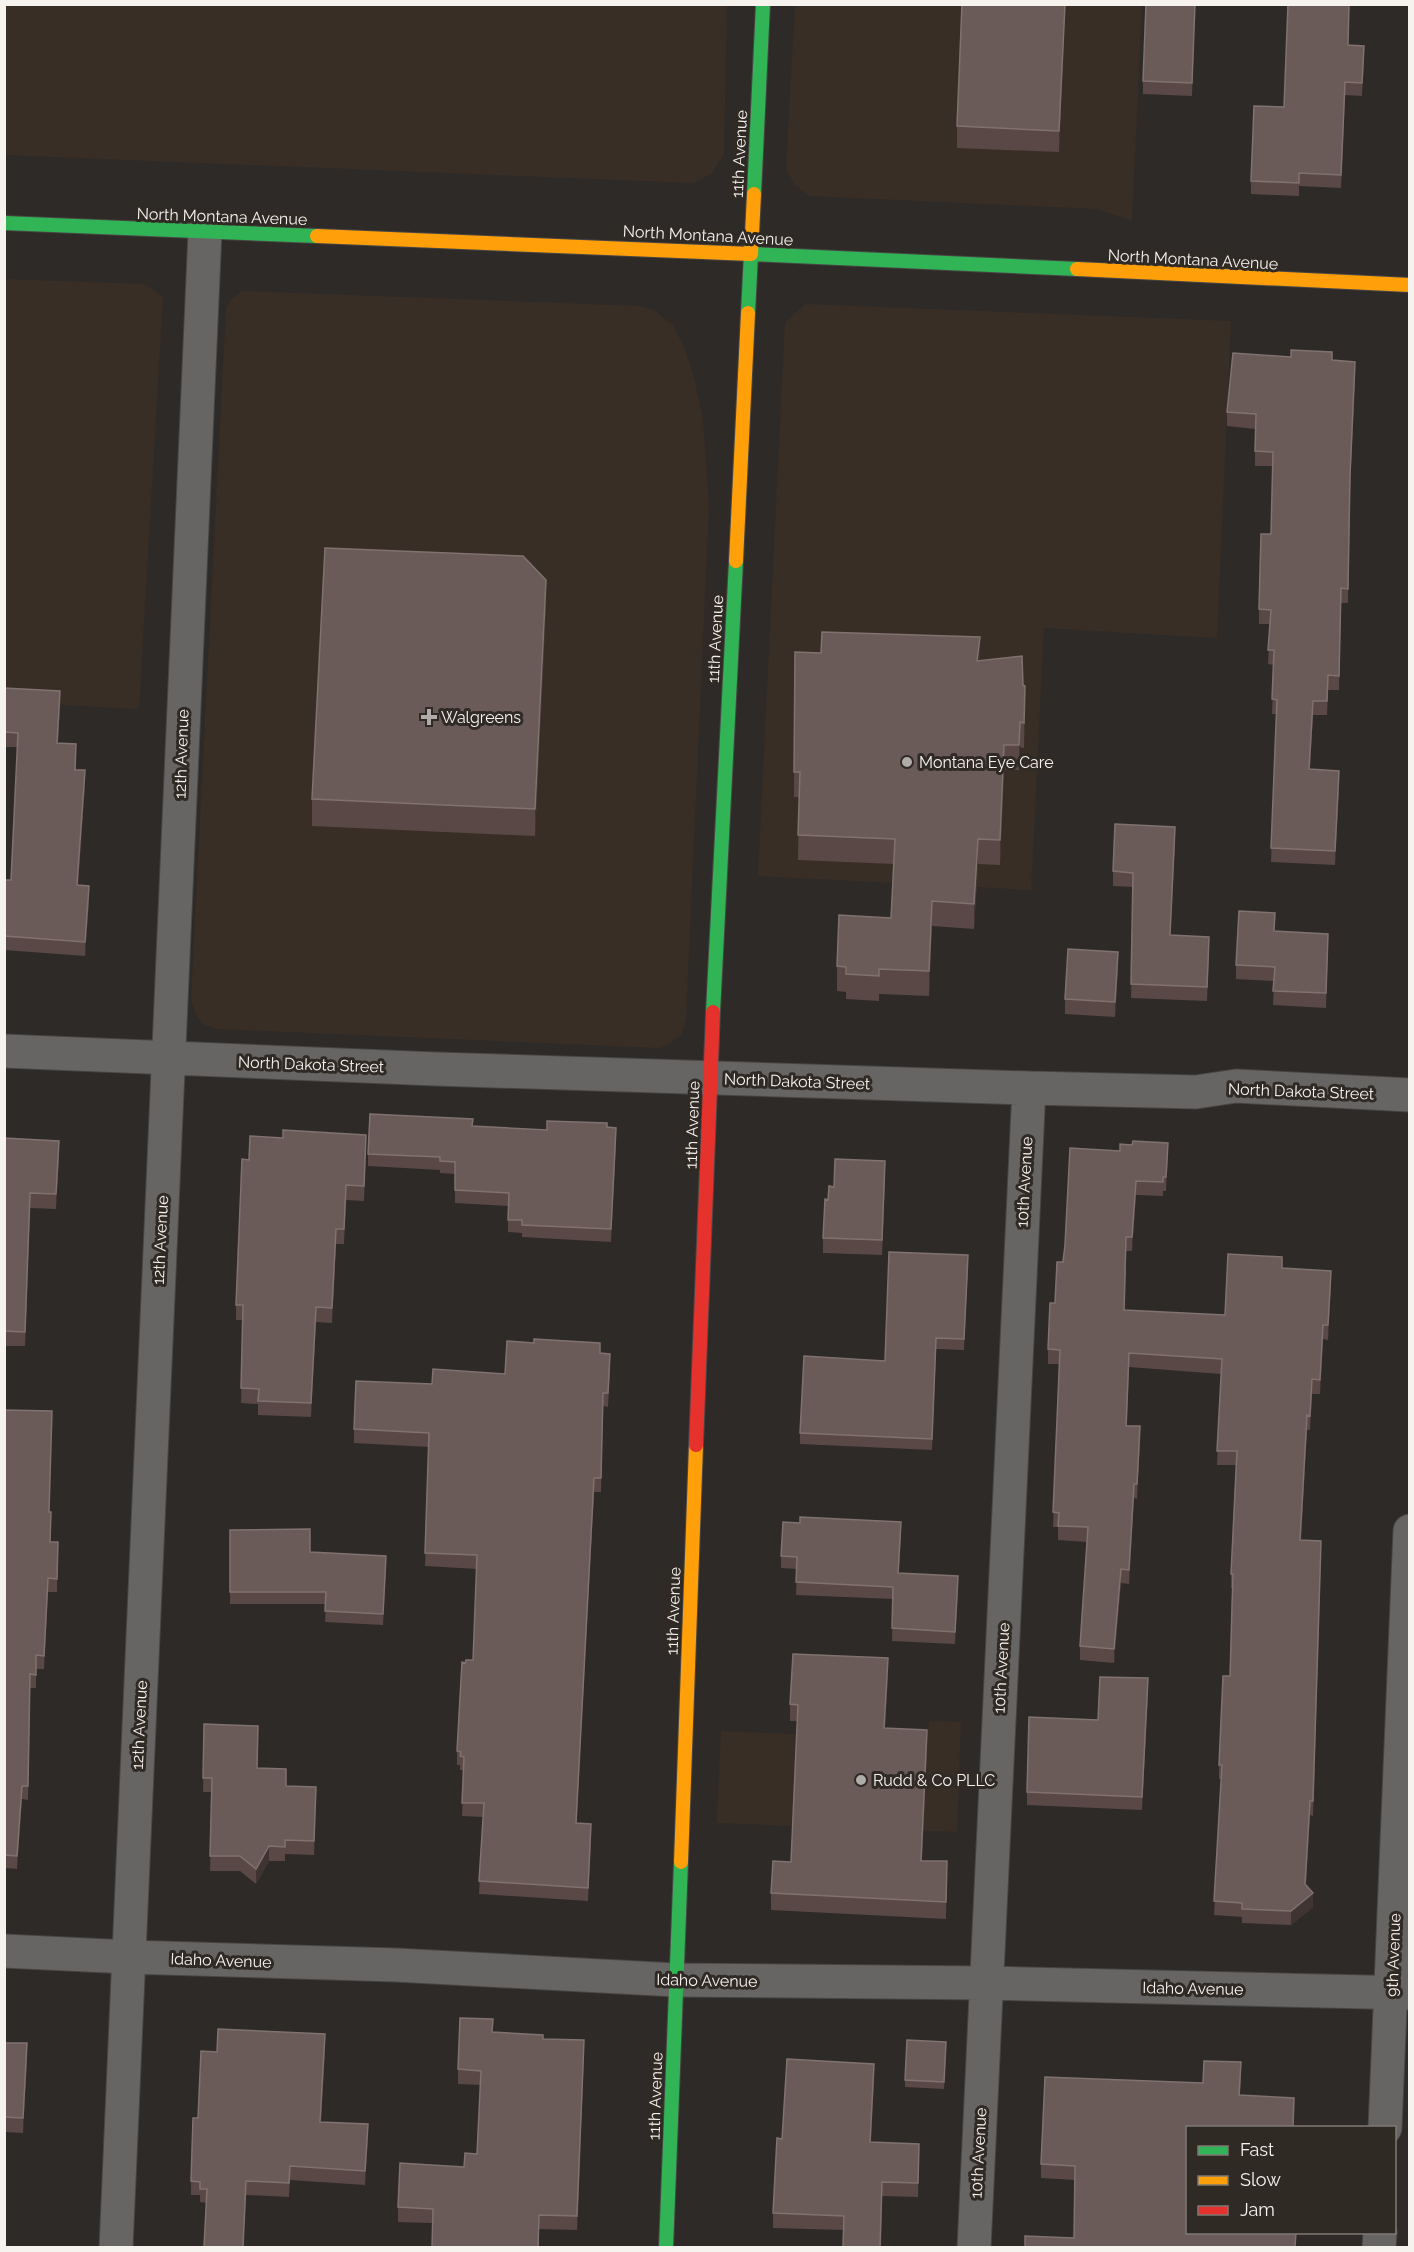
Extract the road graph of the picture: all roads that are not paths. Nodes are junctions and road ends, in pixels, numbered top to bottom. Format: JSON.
{"nodes":[{"id":1,"x":763,"y":4,"type":"edge"},
{"id":2,"x":4,"y":223,"type":"edge"},
{"id":3,"x":205,"y":232,"type":"junction"},
{"id":4,"x":751,"y":254,"type":"junction"},
{"id":5,"x":1410,"y":285,"type":"edge"},
{"id":6,"x":4,"y":1051,"type":"edge"},
{"id":7,"x":168,"y":1058,"type":"junction"},
{"id":8,"x":710,"y":1078,"type":"junction"},
{"id":9,"x":1029,"y":1088,"type":"junction"},
{"id":10,"x":1410,"y":1095,"type":"edge"},
{"id":11,"x":1410,"y":1531,"type":"edge"},
{"id":12,"x":4,"y":1952,"type":"edge"},
{"id":13,"x":129,"y":1958,"type":"junction"},
{"id":14,"x":675,"y":1980,"type":"junction"},
{"id":15,"x":986,"y":1983,"type":"junction"},
{"id":16,"x":1401,"y":1993,"type":"edge"},
{"id":17,"x":1385,"y":2126,"type":"edge"},
{"id":18,"x":116,"y":2247,"type":"edge"},
{"id":19,"x":666,"y":2247,"type":"edge"},
{"id":20,"x":974,"y":2247,"type":"edge"}],
"edges":[{"from":1,"to":4,"type":"main road","name":"11th Avenue"},
{"from":2,"to":3,"type":"main road","name":"North Montana Avenue"},
{"from":3,"to":4,"type":"main road","name":"North Montana Avenue"},
{"from":3,"to":7,"type":"street","name":"12th Avenue"},
{"from":4,"to":5,"type":"main road","name":"North Montana Avenue"},
{"from":4,"to":8,"type":"main road","name":"11th Avenue"},
{"from":6,"to":7,"type":"street","name":"North Dakota Street"},
{"from":7,"to":8,"type":"street","name":"North Dakota Street"},
{"from":7,"to":13,"type":"street","name":"12th Avenue"},
{"from":8,"to":9,"type":"street","name":"North Dakota Street"},
{"from":8,"to":14,"type":"main road","name":"11th Avenue"},
{"from":9,"to":10,"type":"street","name":"North Dakota Street"},
{"from":9,"to":15,"type":"street","name":"10th Avenue"},
{"from":11,"to":16,"type":"street","name":"9th Avenue"},
{"from":12,"to":13,"type":"street","name":"Idaho Avenue"},
{"from":13,"to":14,"type":"street","name":"Idaho Avenue"},
{"from":13,"to":18,"type":"street","name":"12th Avenue"},
{"from":14,"to":15,"type":"street","name":"Idaho Avenue"},
{"from":14,"to":19,"type":"main road","name":"11th Avenue"},
{"from":15,"to":16,"type":"street","name":"Idaho Avenue"},
{"from":15,"to":20,"type":"street","name":"10th Avenue"},
{"from":16,"to":17,"type":"street","name":"9th Avenue"}]}
